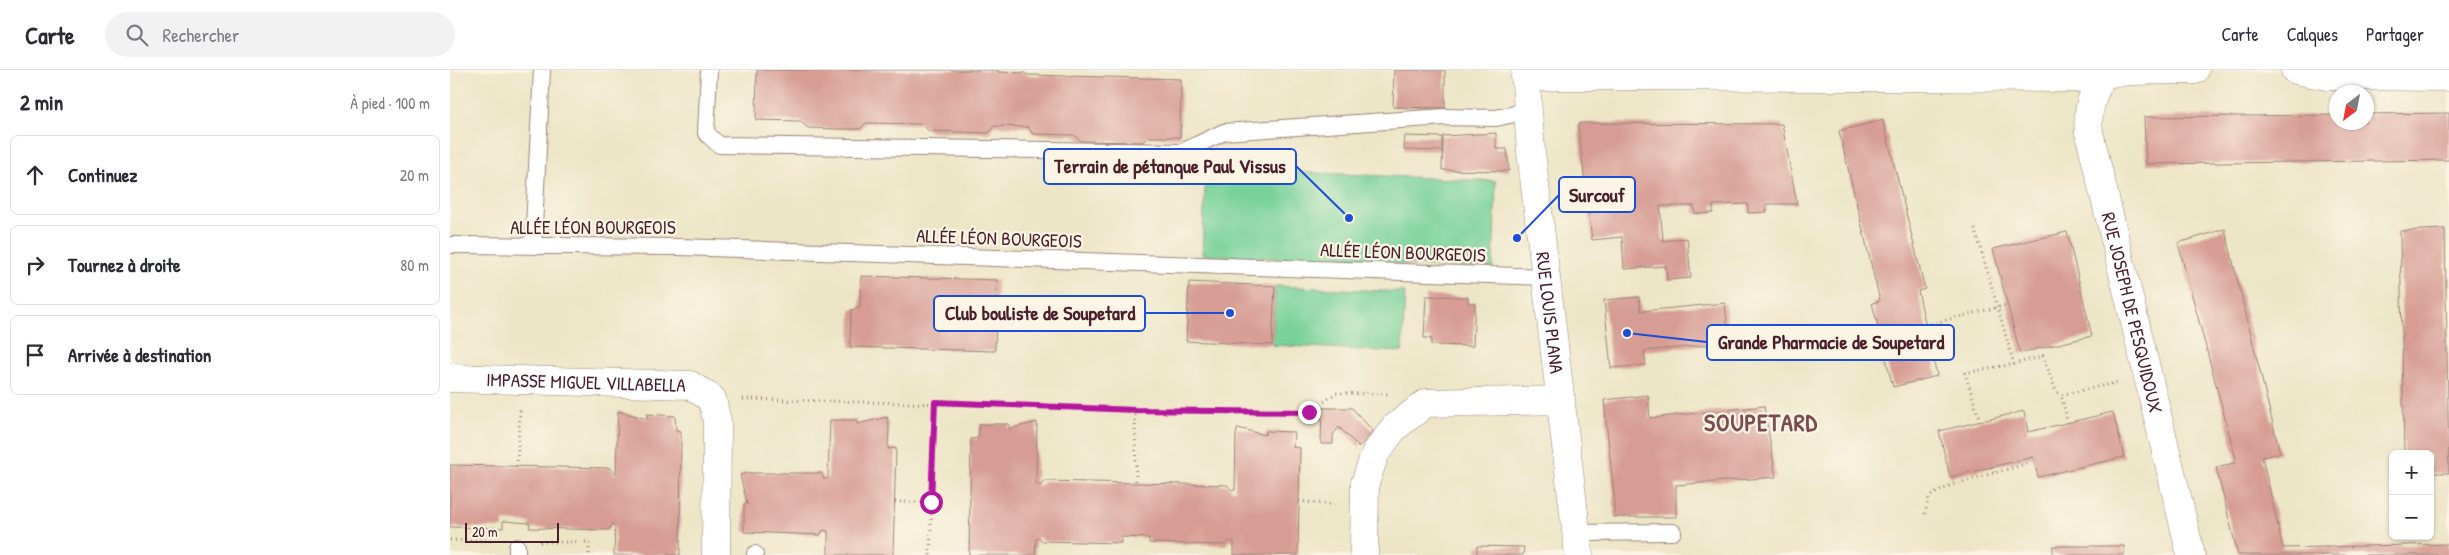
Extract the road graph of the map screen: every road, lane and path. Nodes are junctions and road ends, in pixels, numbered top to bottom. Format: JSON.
{"nodes":[{"id":1,"x":542,"y":70,"type":"edge"},
{"id":2,"x":709,"y":70,"type":"edge"},
{"id":3,"x":2195,"y":70,"type":"edge"},
{"id":4,"x":2294,"y":70,"type":"edge"},
{"id":5,"x":2104,"y":71,"type":"edge"},
{"id":6,"x":2327,"y":73,"type":"edge"},
{"id":7,"x":1525,"y":74,"type":"edge"},
{"id":8,"x":2449,"y":77,"type":"edge"},
{"id":9,"x":1528,"y":111,"type":"junction"},
{"id":10,"x":1975,"y":229,"type":"dead end"},
{"id":11,"x":450,"y":245,"type":"edge"},
{"id":12,"x":533,"y":246,"type":"junction"},
{"id":13,"x":1546,"y":277,"type":"junction"},
{"id":14,"x":2007,"y":305,"type":"dead end"},
{"id":15,"x":1998,"y":307,"type":"junction"},
{"id":16,"x":1926,"y":326,"type":"dead end"},
{"id":17,"x":2014,"y":364,"type":"junction"},
{"id":18,"x":2147,"y":375,"type":"junction"},
{"id":19,"x":450,"y":378,"type":"edge"},
{"id":20,"x":521,"y":380,"type":"junction"},
{"id":21,"x":2061,"y":396,"type":"junction"},
{"id":22,"x":712,"y":398,"type":"junction"},
{"id":23,"x":1560,"y":400,"type":"junction"},
{"id":24,"x":935,"y":402,"type":"junction"},
{"id":25,"x":1135,"y":410,"type":"junction"},
{"id":26,"x":1412,"y":414,"type":"junction"},
{"id":27,"x":1980,"y":421,"type":"dead end"},
{"id":28,"x":2068,"y":423,"type":"dead end"},
{"id":29,"x":2030,"y":463,"type":"dead end"},
{"id":30,"x":517,"y":466,"type":"dead end"},
{"id":31,"x":1991,"y":466,"type":"dead end"},
{"id":32,"x":1994,"y":473,"type":"junction"},
{"id":33,"x":1136,"y":483,"type":"dead end"},
{"id":34,"x":1299,"y":501,"type":"dead end"},
{"id":35,"x":895,"y":502,"type":"dead end"},
{"id":36,"x":931,"y":502,"type":"junction"},
{"id":37,"x":1365,"y":508,"type":"junction"},
{"id":38,"x":1925,"y":514,"type":"dead end"},
{"id":39,"x":1673,"y":532,"type":"dead end"},
{"id":40,"x":1577,"y":544,"type":"edge"},
{"id":41,"x":716,"y":555,"type":"edge"},
{"id":42,"x":930,"y":555,"type":"edge"},
{"id":43,"x":1364,"y":555,"type":"edge"},
{"id":44,"x":2191,"y":555,"type":"edge"}],
"edges":[{"from":1,"to":12,"type":"lane"},
{"from":2,"to":9,"type":"lane"},
{"from":3,"to":5,"type":"street"},
{"from":4,"to":6,"type":"street"},
{"from":5,"to":7,"type":"street"},
{"from":5,"to":18,"type":"street","name":"RUE JOSEPH DE PESQUIDOUX"},
{"from":6,"to":8,"type":"street"},
{"from":7,"to":9,"type":"street","name":"RUE LOUIS PLANA"},
{"from":9,"to":13,"type":"street","name":"RUE LOUIS PLANA"},
{"from":10,"to":15,"type":"path"},
{"from":11,"to":12,"type":"lane","name":"ALLÉE LÉON BOURGEOIS"},
{"from":12,"to":13,"type":"lane","name":"ALLÉE LÉON BOURGEOIS"},
{"from":13,"to":23,"type":"street","name":"RUE LOUIS PLANA"},
{"from":14,"to":15,"type":"path"},
{"from":15,"to":16,"type":"path"},
{"from":15,"to":17,"type":"path"},
{"from":17,"to":21,"type":"path"},
{"from":17,"to":27,"type":"path"},
{"from":18,"to":21,"type":"path"},
{"from":18,"to":44,"type":"street","name":"RUE JOSEPH DE PESQUIDOUX"},
{"from":19,"to":20,"type":"street","name":"IMPASSE MIGUEL VILLABELLA"},
{"from":20,"to":22,"type":"street","name":"IMPASSE MIGUEL VILLABELLA"},
{"from":20,"to":30,"type":"path"},
{"from":21,"to":28,"type":"path"},
{"from":22,"to":24,"type":"path"},
{"from":22,"to":41,"type":"street","name":"IMPASSE MIGUEL VILLABELLA"},
{"from":23,"to":26,"type":"street"},
{"from":23,"to":40,"type":"street","name":"RUE LOUIS PLANA"},
{"from":24,"to":25,"type":"path"},
{"from":24,"to":36,"type":"path"},
{"from":25,"to":26,"type":"path"},
{"from":25,"to":33,"type":"path"},
{"from":26,"to":37,"type":"street"},
{"from":29,"to":32,"type":"path"},
{"from":31,"to":32,"type":"path"},
{"from":32,"to":38,"type":"path"},
{"from":34,"to":37,"type":"path"},
{"from":35,"to":36,"type":"path"},
{"from":36,"to":42,"type":"path"},
{"from":37,"to":43,"type":"street"},
{"from":39,"to":40,"type":"lane"}]}
